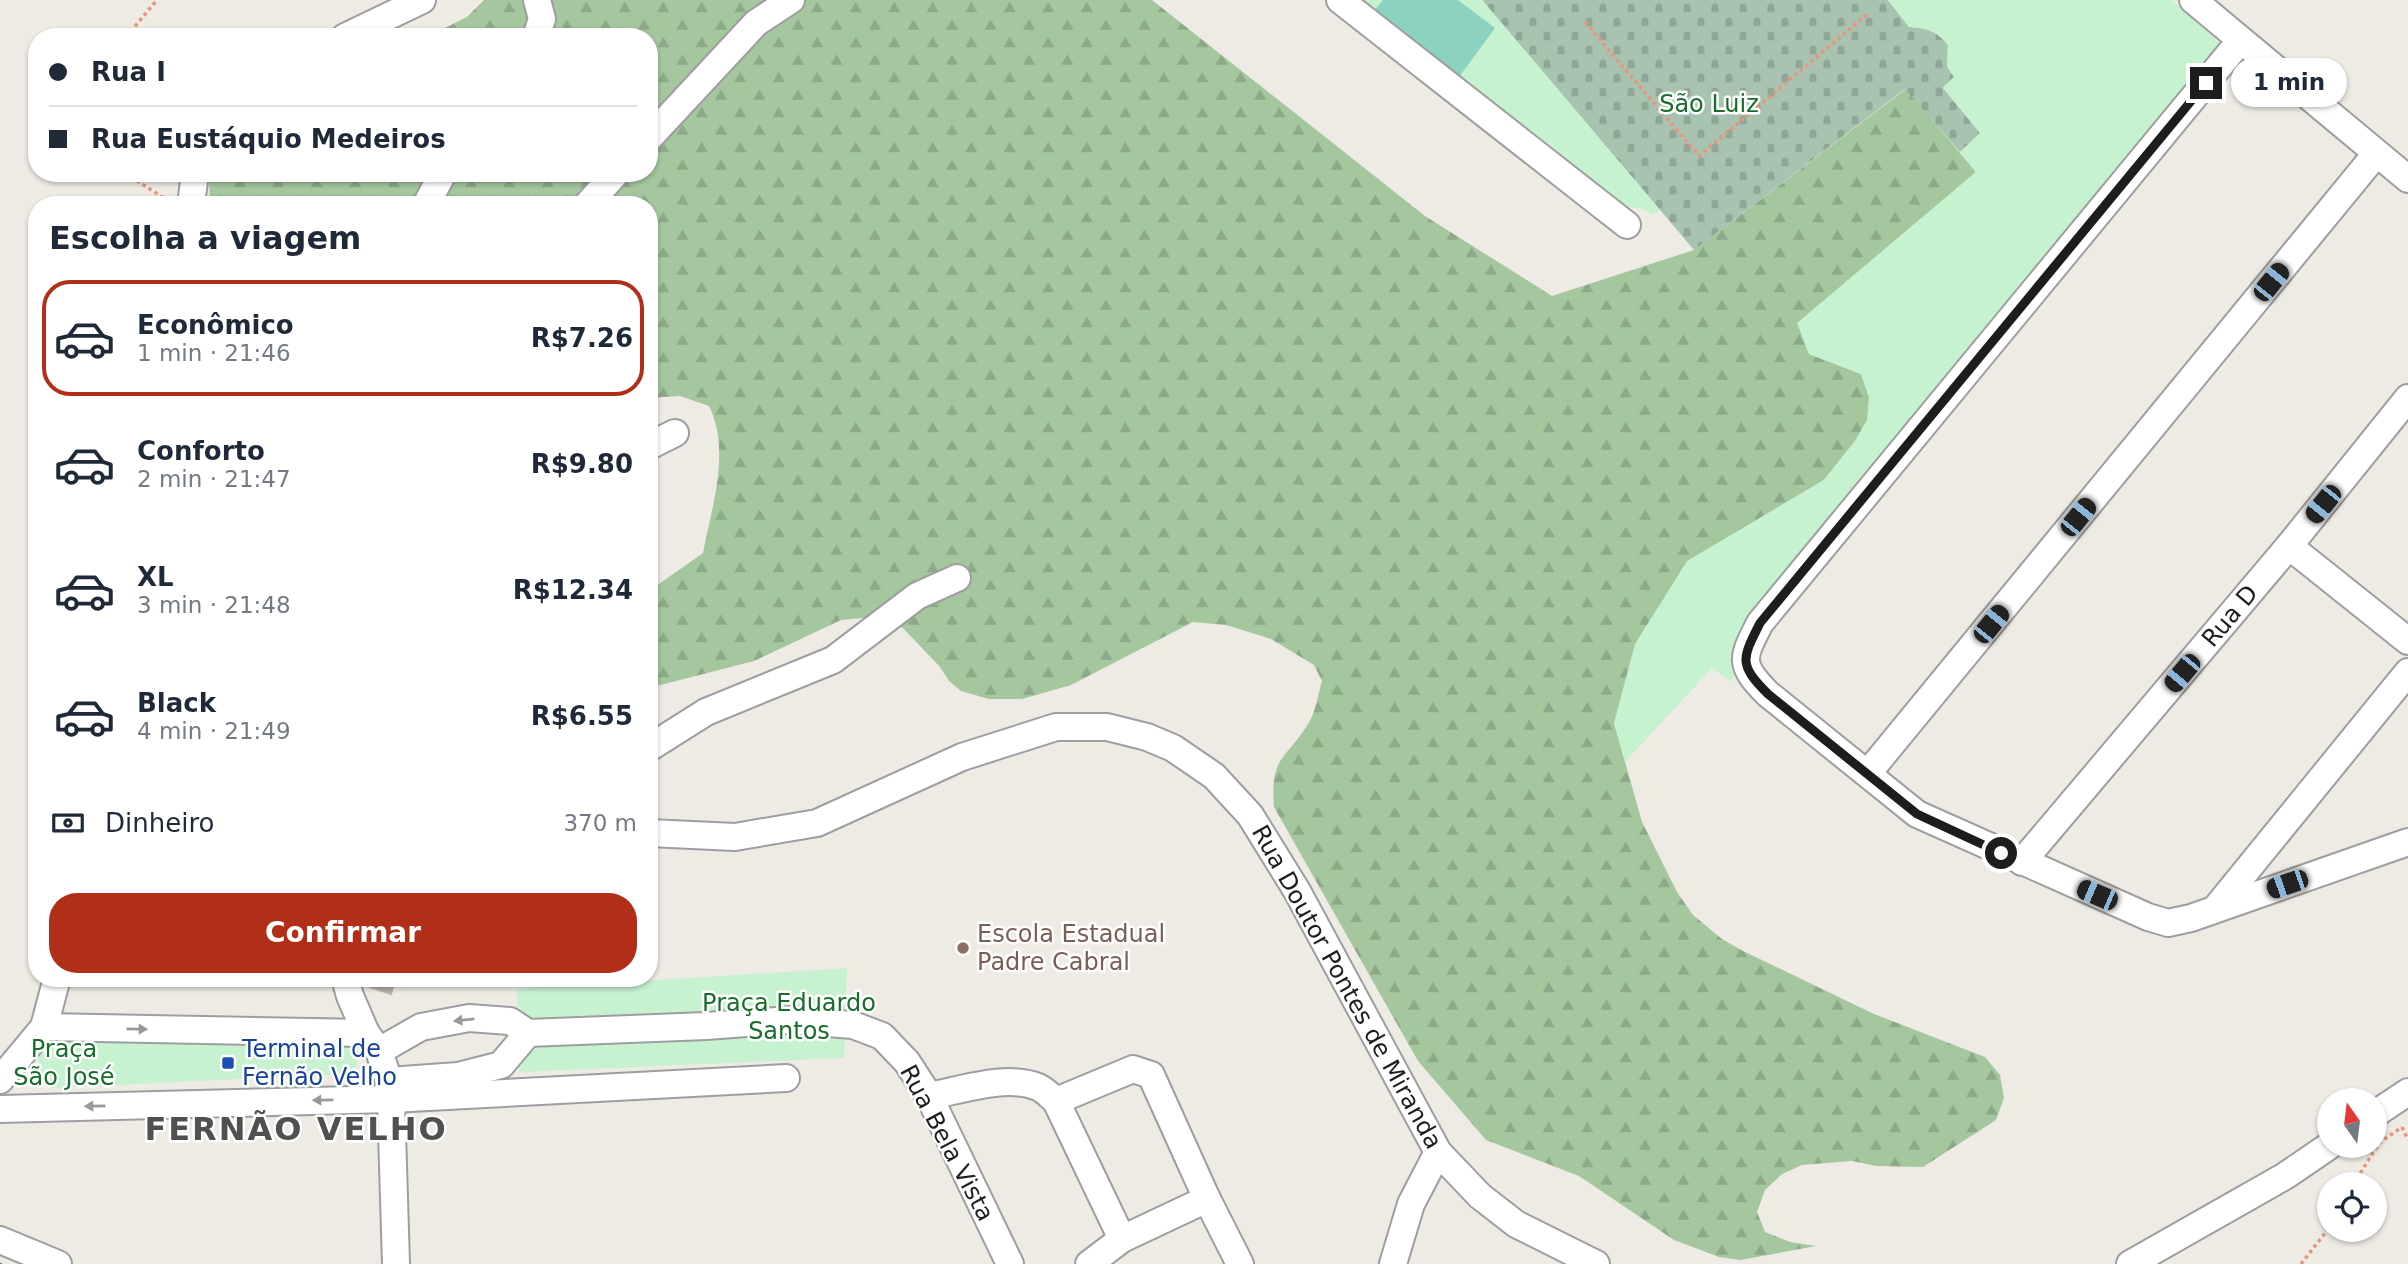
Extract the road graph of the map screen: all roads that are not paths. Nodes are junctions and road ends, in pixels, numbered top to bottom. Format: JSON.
{"nodes":[{"id":1,"x":422,"y":0,"type":"edge"},
{"id":2,"x":537,"y":0,"type":"edge"},
{"id":3,"x":791,"y":0,"type":"edge"},
{"id":4,"x":1340,"y":0,"type":"edge"},
{"id":5,"x":2193,"y":0,"type":"edge"},
{"id":6,"x":364,"y":28,"type":"edge"},
{"id":7,"x":539,"y":28,"type":"edge"},
{"id":8,"x":2240,"y":41,"type":"junction"},
{"id":9,"x":658,"y":128,"type":"edge"},
{"id":10,"x":2376,"y":154,"type":"junction"},
{"id":11,"x":2408,"y":179,"type":"edge"},
{"id":12,"x":609,"y":182,"type":"edge"},
{"id":13,"x":595,"y":196,"type":"edge"},
{"id":14,"x":1627,"y":225,"type":"dead end"},
{"id":15,"x":2408,"y":398,"type":"edge"},
{"id":16,"x":675,"y":433,"type":"dead end"},
{"id":17,"x":658,"y":442,"type":"edge"},
{"id":18,"x":2289,"y":546,"type":"junction"},
{"id":19,"x":957,"y":578,"type":"dead end"},
{"id":20,"x":2408,"y":640,"type":"edge"},
{"id":21,"x":2408,"y":672,"type":"edge"},
{"id":22,"x":658,"y":742,"type":"edge"},
{"id":23,"x":1868,"y":774,"type":"junction"},
{"id":24,"x":658,"y":833,"type":"edge"},
{"id":25,"x":2408,"y":842,"type":"edge"},
{"id":26,"x":2022,"y":862,"type":"junction"},
{"id":27,"x":2215,"y":909,"type":"junction"},
{"id":28,"x":55,"y":987,"type":"edge"},
{"id":29,"x":348,"y":987,"type":"edge"},
{"id":30,"x":44,"y":1027,"type":"junction"},
{"id":31,"x":528,"y":1033,"type":"junction"},
{"id":32,"x":372,"y":1042,"type":"junction"},
{"id":33,"x":786,"y":1078,"type":"dead end"},
{"id":34,"x":0,"y":1080,"type":"edge"},
{"id":35,"x":390,"y":1090,"type":"junction"},
{"id":36,"x":2408,"y":1092,"type":"edge"},
{"id":37,"x":929,"y":1096,"type":"junction"},
{"id":38,"x":1056,"y":1101,"type":"junction"},
{"id":39,"x":2387,"y":1106,"type":"edge"},
{"id":40,"x":0,"y":1108,"type":"edge"},
{"id":41,"x":1438,"y":1152,"type":"junction"},
{"id":42,"x":2317,"y":1154,"type":"edge"},
{"id":43,"x":1207,"y":1199,"type":"junction"},
{"id":44,"x":1122,"y":1239,"type":"junction"},
{"id":45,"x":0,"y":1240,"type":"edge"},
{"id":46,"x":58,"y":1264,"type":"edge"},
{"id":47,"x":396,"y":1264,"type":"edge"},
{"id":48,"x":1010,"y":1264,"type":"edge"},
{"id":49,"x":1089,"y":1264,"type":"edge"},
{"id":50,"x":1240,"y":1264,"type":"edge"},
{"id":51,"x":1393,"y":1264,"type":"edge"},
{"id":52,"x":1596,"y":1264,"type":"edge"},
{"id":53,"x":2130,"y":1264,"type":"edge"}],
"edges":[{"from":1,"to":6,"type":"street"},
{"from":2,"to":7,"type":"street"},
{"from":3,"to":9,"type":"street"},
{"from":4,"to":14,"type":"street"},
{"from":5,"to":8,"type":"street"},
{"from":8,"to":10,"type":"street"},
{"from":8,"to":23,"type":"street"},
{"from":10,"to":11,"type":"street"},
{"from":10,"to":23,"type":"street"},
{"from":12,"to":13,"type":"street"},
{"from":15,"to":18,"type":"street","name":"Rua D"},
{"from":16,"to":17,"type":"street"},
{"from":18,"to":20,"type":"street"},
{"from":18,"to":26,"type":"street","name":"Rua D"},
{"from":19,"to":22,"type":"street"},
{"from":21,"to":27,"type":"street"},
{"from":23,"to":26,"type":"street"},
{"from":24,"to":41,"type":"street","name":"Rua Doutor Pontes de Miranda"},
{"from":25,"to":27,"type":"street"},
{"from":26,"to":27,"type":"street"},
{"from":28,"to":30,"type":"street"},
{"from":29,"to":32,"type":"street"},
{"from":30,"to":32,"type":"street","one_way":true},
{"from":30,"to":34,"type":"street"},
{"from":31,"to":32,"type":"street","one_way":true},
{"from":31,"to":35,"type":"street"},
{"from":31,"to":37,"type":"street","name":"Rua Bela Vista"},
{"from":32,"to":35,"type":"street"},
{"from":33,"to":35,"type":"street"},
{"from":35,"to":40,"type":"street","one_way":true},
{"from":35,"to":47,"type":"street"},
{"from":36,"to":39,"type":"street"},
{"from":37,"to":38,"type":"street"},
{"from":37,"to":48,"type":"street","name":"Rua Bela Vista"},
{"from":38,"to":43,"type":"street"},
{"from":38,"to":44,"type":"street"},
{"from":41,"to":51,"type":"street"},
{"from":41,"to":52,"type":"street","name":"Rua Doutor Pontes de Miranda"},
{"from":42,"to":53,"type":"street"},
{"from":43,"to":44,"type":"street"},
{"from":43,"to":50,"type":"street"},
{"from":44,"to":49,"type":"street"},
{"from":45,"to":46,"type":"street"}]}
